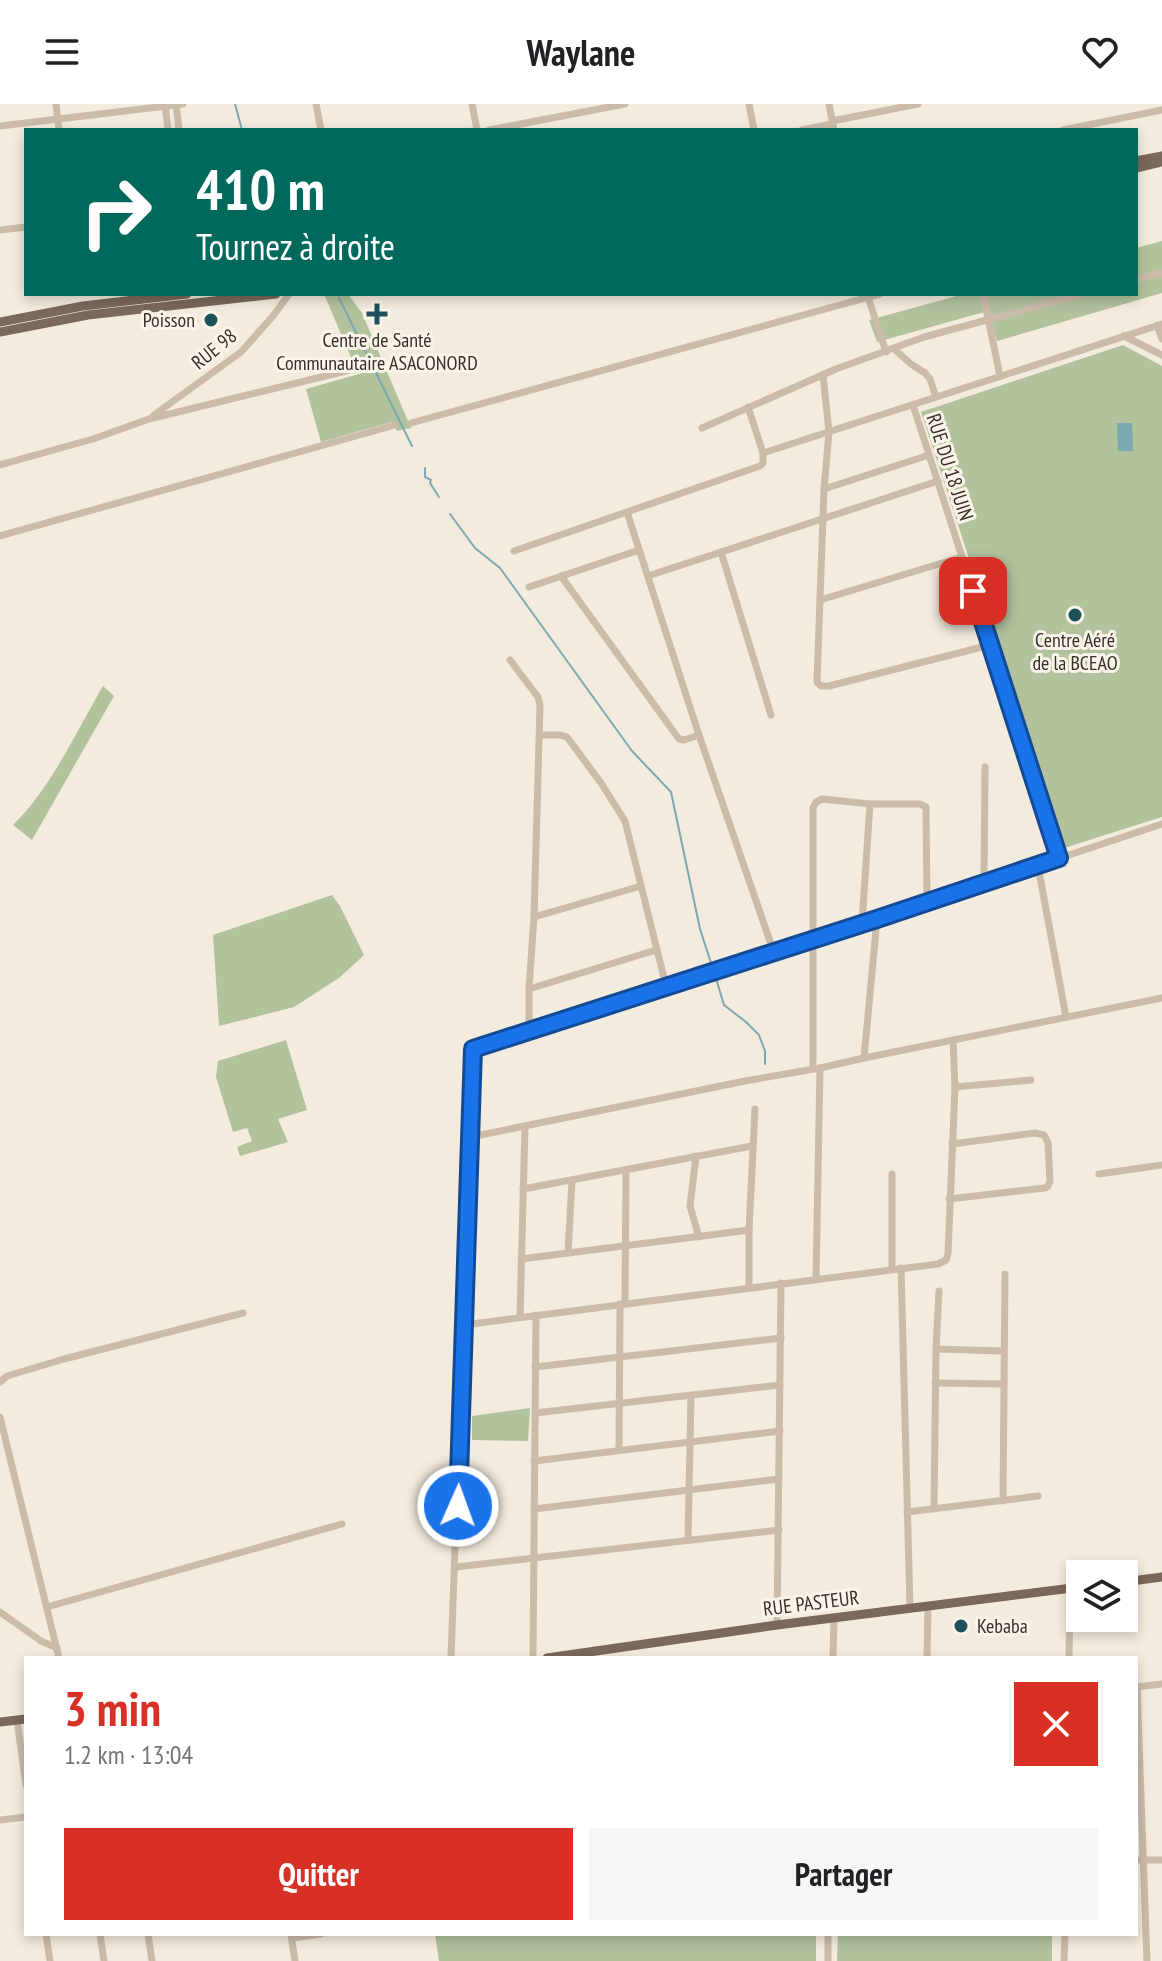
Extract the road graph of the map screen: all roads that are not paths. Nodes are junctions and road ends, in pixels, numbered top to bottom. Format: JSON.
{"nodes":[{"id":1,"x":56,"y":104,"type":"edge"},
{"id":2,"x":176,"y":104,"type":"edge"},
{"id":3,"x":183,"y":104,"type":"edge"},
{"id":4,"x":316,"y":104,"type":"edge"},
{"id":5,"x":472,"y":104,"type":"edge"},
{"id":6,"x":625,"y":104,"type":"edge"},
{"id":7,"x":749,"y":104,"type":"edge"},
{"id":8,"x":829,"y":104,"type":"edge"},
{"id":9,"x":918,"y":104,"type":"edge"},
{"id":10,"x":165,"y":105,"type":"edge"},
{"id":11,"x":1162,"y":110,"type":"edge"},
{"id":12,"x":58,"y":119,"type":"junction"},
{"id":13,"x":833,"y":125,"type":"edge"},
{"id":14,"x":0,"y":126,"type":"edge"},
{"id":15,"x":59,"y":128,"type":"edge"},
{"id":16,"x":168,"y":128,"type":"edge"},
{"id":17,"x":179,"y":128,"type":"edge"},
{"id":18,"x":321,"y":128,"type":"edge"},
{"id":19,"x":477,"y":128,"type":"edge"},
{"id":20,"x":499,"y":128,"type":"edge"},
{"id":21,"x":754,"y":128,"type":"edge"},
{"id":22,"x":1073,"y":128,"type":"edge"},
{"id":23,"x":1162,"y":156,"type":"edge"},
{"id":24,"x":1138,"y":161,"type":"edge"},
{"id":25,"x":1162,"y":162,"type":"edge"},
{"id":26,"x":1138,"y":168,"type":"edge"},
{"id":27,"x":24,"y":227,"type":"edge"},
{"id":28,"x":0,"y":230,"type":"edge"},
{"id":29,"x":1162,"y":273,"type":"edge"},
{"id":30,"x":1138,"y":279,"type":"edge"},
{"id":31,"x":82,"y":296,"type":"edge"},
{"id":32,"x":235,"y":296,"type":"edge"},
{"id":33,"x":288,"y":296,"type":"edge"},
{"id":34,"x":872,"y":296,"type":"edge"},
{"id":35,"x":983,"y":296,"type":"edge"},
{"id":36,"x":1075,"y":296,"type":"edge"},
{"id":37,"x":868,"y":297,"type":"junction"},
{"id":38,"x":194,"y":298,"type":"edge"},
{"id":39,"x":83,"y":306,"type":"junction"},
{"id":40,"x":988,"y":319,"type":"junction"},
{"id":41,"x":0,"y":322,"type":"edge"},
{"id":42,"x":1160,"y":325,"type":"edge"},
{"id":43,"x":0,"y":332,"type":"edge"},
{"id":44,"x":1124,"y":336,"type":"junction"},
{"id":45,"x":1162,"y":339,"type":"edge"},
{"id":46,"x":890,"y":350,"type":"junction"},
{"id":47,"x":1162,"y":355,"type":"edge"},
{"id":48,"x":350,"y":370,"type":"dead end"},
{"id":49,"x":823,"y":375,"type":"junction"},
{"id":50,"x":1000,"y":376,"type":"junction"},
{"id":51,"x":936,"y":397,"type":"junction"},
{"id":52,"x":913,"y":405,"type":"junction"},
{"id":53,"x":748,"y":407,"type":"junction"},
{"id":54,"x":149,"y":419,"type":"junction"},
{"id":55,"x":411,"y":423,"type":"dead end"},
{"id":56,"x":395,"y":425,"type":"dead end"},
{"id":57,"x":702,"y":428,"type":"dead end"},
{"id":58,"x":829,"y":432,"type":"junction"},
{"id":59,"x":763,"y":453,"type":"junction"},
{"id":60,"x":929,"y":455,"type":"junction"},
{"id":61,"x":0,"y":465,"type":"edge"},
{"id":62,"x":938,"y":481,"type":"junction"},
{"id":63,"x":824,"y":489,"type":"junction"},
{"id":64,"x":627,"y":512,"type":"junction"},
{"id":65,"x":823,"y":519,"type":"junction"},
{"id":66,"x":0,"y":536,"type":"edge"},
{"id":67,"x":639,"y":550,"type":"junction"},
{"id":68,"x":514,"y":551,"type":"dead end"},
{"id":69,"x":721,"y":552,"type":"junction"},
{"id":70,"x":962,"y":557,"type":"junction"},
{"id":71,"x":561,"y":576,"type":"junction"},
{"id":72,"x":648,"y":576,"type":"junction"},
{"id":73,"x":529,"y":587,"type":"dead end"},
{"id":74,"x":820,"y":600,"type":"junction"},
{"id":75,"x":990,"y":645,"type":"junction"},
{"id":76,"x":510,"y":660,"type":"dead end"},
{"id":77,"x":771,"y":715,"type":"dead end"},
{"id":78,"x":540,"y":735,"type":"junction"},
{"id":79,"x":699,"y":735,"type":"junction"},
{"id":80,"x":985,"y":767,"type":"dead end"},
{"id":81,"x":870,"y":804,"type":"junction"},
{"id":82,"x":1162,"y":824,"type":"edge"},
{"id":83,"x":1059,"y":858,"type":"junction"},
{"id":84,"x":1038,"y":866,"type":"junction"},
{"id":85,"x":984,"y":883,"type":"junction"},
{"id":86,"x":641,"y":886,"type":"junction"},
{"id":87,"x":927,"y":903,"type":"junction"},
{"id":88,"x":534,"y":917,"type":"junction"},
{"id":89,"x":877,"y":919,"type":"junction"},
{"id":90,"x":862,"y":923,"type":"junction"},
{"id":91,"x":812,"y":940,"type":"junction"},
{"id":92,"x":656,"y":950,"type":"junction"},
{"id":93,"x":774,"y":953,"type":"junction"},
{"id":94,"x":666,"y":986,"type":"junction"},
{"id":95,"x":529,"y":989,"type":"junction"},
{"id":96,"x":1162,"y":998,"type":"edge"},
{"id":97,"x":1066,"y":1017,"type":"junction"},
{"id":98,"x":529,"y":1031,"type":"junction"},
{"id":99,"x":953,"y":1040,"type":"junction"},
{"id":100,"x":864,"y":1058,"type":"junction"},
{"id":101,"x":816,"y":1069,"type":"junction"},
{"id":102,"x":1031,"y":1080,"type":"dead end"},
{"id":103,"x":955,"y":1087,"type":"junction"},
{"id":104,"x":755,"y":1109,"type":"dead end"},
{"id":105,"x":525,"y":1126,"type":"junction"},
{"id":106,"x":471,"y":1137,"type":"junction"},
{"id":107,"x":952,"y":1144,"type":"junction"},
{"id":108,"x":752,"y":1146,"type":"junction"},
{"id":109,"x":696,"y":1156,"type":"junction"},
{"id":110,"x":1162,"y":1165,"type":"edge"},
{"id":111,"x":626,"y":1170,"type":"junction"},
{"id":112,"x":892,"y":1174,"type":"dead end"},
{"id":113,"x":1099,"y":1174,"type":"dead end"},
{"id":114,"x":572,"y":1180,"type":"junction"},
{"id":115,"x":523,"y":1189,"type":"junction"},
{"id":116,"x":949,"y":1199,"type":"junction"},
{"id":117,"x":749,"y":1230,"type":"junction"},
{"id":118,"x":699,"y":1237,"type":"junction"},
{"id":119,"x":626,"y":1246,"type":"junction"},
{"id":120,"x":568,"y":1253,"type":"junction"},
{"id":121,"x":521,"y":1259,"type":"junction"},
{"id":122,"x":897,"y":1268,"type":"junction"},
{"id":123,"x":1005,"y":1274,"type":"dead end"},
{"id":124,"x":816,"y":1279,"type":"junction"},
{"id":125,"x":781,"y":1283,"type":"junction"},
{"id":126,"x":749,"y":1287,"type":"junction"},
{"id":127,"x":939,"y":1291,"type":"dead end"},
{"id":128,"x":622,"y":1303,"type":"junction"},
{"id":129,"x":243,"y":1313,"type":"dead end"},
{"id":130,"x":536,"y":1315,"type":"junction"},
{"id":131,"x":520,"y":1317,"type":"junction"},
{"id":132,"x":464,"y":1325,"type":"junction"},
{"id":133,"x":781,"y":1338,"type":"junction"},
{"id":134,"x":936,"y":1349,"type":"junction"},
{"id":135,"x":1004,"y":1351,"type":"junction"},
{"id":136,"x":620,"y":1356,"type":"junction"},
{"id":137,"x":535,"y":1367,"type":"junction"},
{"id":138,"x":0,"y":1382,"type":"edge"},
{"id":139,"x":935,"y":1383,"type":"junction"},
{"id":140,"x":1004,"y":1384,"type":"junction"},
{"id":141,"x":780,"y":1385,"type":"junction"},
{"id":142,"x":691,"y":1395,"type":"junction"},
{"id":143,"x":620,"y":1403,"type":"junction"},
{"id":144,"x":535,"y":1413,"type":"junction"},
{"id":145,"x":0,"y":1417,"type":"edge"},
{"id":146,"x":780,"y":1431,"type":"junction"},
{"id":147,"x":690,"y":1442,"type":"junction"},
{"id":148,"x":619,"y":1450,"type":"junction"},
{"id":149,"x":534,"y":1461,"type":"junction"},
{"id":150,"x":779,"y":1479,"type":"junction"},
{"id":151,"x":689,"y":1490,"type":"junction"},
{"id":152,"x":1038,"y":1496,"type":"dead end"},
{"id":153,"x":1003,"y":1501,"type":"junction"},
{"id":154,"x":534,"y":1509,"type":"junction"},
{"id":155,"x":934,"y":1509,"type":"junction"},
{"id":156,"x":907,"y":1512,"type":"junction"},
{"id":157,"x":342,"y":1524,"type":"dead end"},
{"id":158,"x":779,"y":1530,"type":"junction"},
{"id":159,"x":688,"y":1540,"type":"junction"},
{"id":160,"x":534,"y":1558,"type":"junction"},
{"id":161,"x":456,"y":1567,"type":"junction"},
{"id":162,"x":1162,"y":1577,"type":"edge"},
{"id":163,"x":1138,"y":1580,"type":"edge"},
{"id":164,"x":1066,"y":1589,"type":"edge"},
{"id":165,"x":928,"y":1606,"type":"junction"},
{"id":166,"x":47,"y":1607,"type":"junction"},
{"id":167,"x":910,"y":1609,"type":"junction"},
{"id":168,"x":0,"y":1612,"type":"edge"},
{"id":169,"x":834,"y":1618,"type":"junction"},
{"id":170,"x":777,"y":1625,"type":"junction"},
{"id":171,"x":1071,"y":1632,"type":"edge"},
{"id":172,"x":57,"y":1648,"type":"junction"},
{"id":173,"x":59,"y":1656,"type":"edge"},
{"id":174,"x":451,"y":1656,"type":"edge"},
{"id":175,"x":533,"y":1656,"type":"edge"},
{"id":176,"x":561,"y":1656,"type":"edge"},
{"id":177,"x":833,"y":1656,"type":"edge"},
{"id":178,"x":927,"y":1656,"type":"edge"},
{"id":179,"x":1069,"y":1656,"type":"edge"},
{"id":180,"x":1162,"y":1684,"type":"edge"},
{"id":181,"x":1138,"y":1687,"type":"edge"},
{"id":182,"x":22,"y":1720,"type":"edge"},
{"id":183,"x":0,"y":1722,"type":"edge"},
{"id":184,"x":24,"y":1752,"type":"edge"},
{"id":185,"x":1138,"y":1774,"type":"edge"},
{"id":186,"x":24,"y":1817,"type":"edge"},
{"id":187,"x":0,"y":1820,"type":"edge"},
{"id":188,"x":1140,"y":1860,"type":"edge"},
{"id":189,"x":1162,"y":1860,"type":"edge"},
{"id":190,"x":46,"y":1936,"type":"edge"},
{"id":191,"x":100,"y":1936,"type":"edge"},
{"id":192,"x":148,"y":1936,"type":"edge"},
{"id":193,"x":291,"y":1936,"type":"edge"},
{"id":194,"x":828,"y":1936,"type":"edge"},
{"id":195,"x":1065,"y":1936,"type":"edge"},
{"id":196,"x":104,"y":1960,"type":"edge"},
{"id":197,"x":50,"y":1961,"type":"edge"},
{"id":198,"x":94,"y":1961,"type":"edge"},
{"id":199,"x":152,"y":1961,"type":"edge"},
{"id":200,"x":295,"y":1961,"type":"edge"},
{"id":201,"x":828,"y":1961,"type":"edge"},
{"id":202,"x":1064,"y":1961,"type":"edge"},
{"id":203,"x":1147,"y":1961,"type":"edge"}],
"edges":[{"from":1,"to":12,"type":"street"},
{"from":2,"to":3,"type":"street"},
{"from":2,"to":10,"type":"street"},
{"from":2,"to":17,"type":"street"},
{"from":4,"to":18,"type":"street"},
{"from":5,"to":19,"type":"street"},
{"from":6,"to":20,"type":"street"},
{"from":7,"to":21,"type":"street"},
{"from":8,"to":13,"type":"street"},
{"from":9,"to":13,"type":"street"},
{"from":10,"to":12,"type":"street"},
{"from":10,"to":16,"type":"street"},
{"from":11,"to":22,"type":"street"},
{"from":12,"to":14,"type":"street"},
{"from":12,"to":15,"type":"street"},
{"from":23,"to":24,"type":"main road"},
{"from":25,"to":26,"type":"main road"},
{"from":27,"to":28,"type":"street"},
{"from":29,"to":30,"type":"street"},
{"from":31,"to":39,"type":"street"},
{"from":32,"to":38,"type":"main road"},
{"from":33,"to":54,"type":"street","name":"RUE 98"},
{"from":34,"to":37,"type":"street"},
{"from":35,"to":40,"type":"street"},
{"from":36,"to":40,"type":"street"},
{"from":37,"to":46,"type":"street"},
{"from":37,"to":55,"type":"street"},
{"from":38,"to":39,"type":"main road"},
{"from":38,"to":43,"type":"main road"},
{"from":39,"to":41,"type":"main road"},
{"from":40,"to":46,"type":"street"},
{"from":40,"to":50,"type":"street"},
{"from":42,"to":44,"type":"street"},
{"from":42,"to":45,"type":"street"},
{"from":44,"to":47,"type":"street"},
{"from":44,"to":50,"type":"street"},
{"from":46,"to":49,"type":"street"},
{"from":46,"to":51,"type":"street"},
{"from":48,"to":54,"type":"street"},
{"from":49,"to":53,"type":"street"},
{"from":49,"to":58,"type":"street"},
{"from":50,"to":51,"type":"street"},
{"from":51,"to":52,"type":"street"},
{"from":52,"to":58,"type":"street"},
{"from":52,"to":60,"type":"street","name":"RUE DU 18 JUIN"},
{"from":53,"to":57,"type":"street"},
{"from":53,"to":59,"type":"street"},
{"from":54,"to":61,"type":"street"},
{"from":56,"to":66,"type":"street"},
{"from":58,"to":59,"type":"street"},
{"from":58,"to":63,"type":"street"},
{"from":59,"to":64,"type":"street"},
{"from":60,"to":62,"type":"street","name":"RUE DU 18 JUIN"},
{"from":60,"to":63,"type":"street"},
{"from":62,"to":65,"type":"street"},
{"from":62,"to":70,"type":"street","name":"RUE DU 18 JUIN"},
{"from":63,"to":65,"type":"street"},
{"from":64,"to":67,"type":"street"},
{"from":64,"to":68,"type":"street"},
{"from":65,"to":69,"type":"street"},
{"from":65,"to":74,"type":"street"},
{"from":67,"to":71,"type":"street"},
{"from":67,"to":72,"type":"street"},
{"from":69,"to":72,"type":"street"},
{"from":69,"to":77,"type":"street"},
{"from":70,"to":74,"type":"street"},
{"from":70,"to":75,"type":"street","name":"RUE DU 18 JUIN"},
{"from":71,"to":73,"type":"street"},
{"from":71,"to":79,"type":"street"},
{"from":72,"to":79,"type":"street"},
{"from":74,"to":75,"type":"street"},
{"from":75,"to":83,"type":"street","name":"RUE DU 18 JUIN"},
{"from":76,"to":78,"type":"street"},
{"from":78,"to":86,"type":"street"},
{"from":78,"to":88,"type":"street"},
{"from":79,"to":93,"type":"street"},
{"from":80,"to":85,"type":"street"},
{"from":81,"to":87,"type":"street"},
{"from":81,"to":90,"type":"street"},
{"from":81,"to":91,"type":"street"},
{"from":82,"to":83,"type":"street"},
{"from":83,"to":84,"type":"street"},
{"from":84,"to":85,"type":"street"},
{"from":84,"to":97,"type":"street"},
{"from":85,"to":87,"type":"street"},
{"from":86,"to":88,"type":"street"},
{"from":86,"to":92,"type":"street"},
{"from":87,"to":89,"type":"street"},
{"from":88,"to":95,"type":"street"},
{"from":89,"to":90,"type":"street"},
{"from":89,"to":100,"type":"street"},
{"from":90,"to":91,"type":"street"},
{"from":91,"to":93,"type":"street"},
{"from":91,"to":101,"type":"street"},
{"from":92,"to":94,"type":"street"},
{"from":92,"to":95,"type":"street"},
{"from":93,"to":94,"type":"street"},
{"from":94,"to":98,"type":"street"},
{"from":95,"to":98,"type":"street"},
{"from":96,"to":97,"type":"street"},
{"from":97,"to":99,"type":"street"},
{"from":98,"to":106,"type":"street"},
{"from":99,"to":100,"type":"street"},
{"from":99,"to":103,"type":"street"},
{"from":100,"to":101,"type":"street"},
{"from":101,"to":105,"type":"street"},
{"from":101,"to":124,"type":"street"},
{"from":102,"to":103,"type":"street"},
{"from":103,"to":107,"type":"street"},
{"from":104,"to":108,"type":"street"},
{"from":105,"to":106,"type":"street"},
{"from":105,"to":115,"type":"street"},
{"from":106,"to":132,"type":"street"},
{"from":107,"to":116,"type":"street"},
{"from":107,"to":116,"type":"street"},
{"from":108,"to":109,"type":"street"},
{"from":108,"to":117,"type":"street"},
{"from":109,"to":111,"type":"street"},
{"from":109,"to":118,"type":"street"},
{"from":110,"to":113,"type":"street"},
{"from":111,"to":114,"type":"street"},
{"from":111,"to":119,"type":"street"},
{"from":112,"to":122,"type":"street"},
{"from":114,"to":115,"type":"street"},
{"from":114,"to":120,"type":"street"},
{"from":115,"to":121,"type":"street"},
{"from":116,"to":122,"type":"street"},
{"from":117,"to":118,"type":"street"},
{"from":117,"to":126,"type":"street"},
{"from":118,"to":119,"type":"street"},
{"from":119,"to":120,"type":"street"},
{"from":119,"to":128,"type":"street"},
{"from":120,"to":121,"type":"street"},
{"from":121,"to":131,"type":"street"},
{"from":122,"to":124,"type":"street"},
{"from":122,"to":156,"type":"street"},
{"from":123,"to":135,"type":"street"},
{"from":124,"to":125,"type":"street"},
{"from":125,"to":126,"type":"street"},
{"from":125,"to":133,"type":"street"},
{"from":126,"to":128,"type":"street"},
{"from":127,"to":134,"type":"street"},
{"from":128,"to":130,"type":"street"},
{"from":128,"to":136,"type":"street"},
{"from":129,"to":138,"type":"street"},
{"from":130,"to":131,"type":"street"},
{"from":130,"to":137,"type":"street"},
{"from":131,"to":132,"type":"street"},
{"from":132,"to":161,"type":"street"},
{"from":133,"to":136,"type":"street"},
{"from":133,"to":141,"type":"street"},
{"from":134,"to":135,"type":"street"},
{"from":134,"to":139,"type":"street"},
{"from":135,"to":140,"type":"street"},
{"from":136,"to":137,"type":"street"},
{"from":136,"to":143,"type":"street"},
{"from":137,"to":144,"type":"street"},
{"from":139,"to":140,"type":"street"},
{"from":139,"to":155,"type":"street"},
{"from":140,"to":153,"type":"street"},
{"from":141,"to":142,"type":"street"},
{"from":141,"to":146,"type":"street"},
{"from":142,"to":143,"type":"street"},
{"from":142,"to":147,"type":"street"},
{"from":143,"to":144,"type":"street"},
{"from":143,"to":148,"type":"street"},
{"from":144,"to":149,"type":"street"},
{"from":145,"to":166,"type":"street"},
{"from":146,"to":147,"type":"street"},
{"from":146,"to":150,"type":"street"},
{"from":147,"to":148,"type":"street"},
{"from":147,"to":151,"type":"street"},
{"from":148,"to":149,"type":"street"},
{"from":149,"to":154,"type":"street"},
{"from":150,"to":151,"type":"street"},
{"from":150,"to":158,"type":"street"},
{"from":151,"to":154,"type":"street"},
{"from":151,"to":159,"type":"street"},
{"from":152,"to":153,"type":"street"},
{"from":153,"to":155,"type":"street"},
{"from":154,"to":160,"type":"street"},
{"from":155,"to":156,"type":"street"},
{"from":156,"to":167,"type":"street"},
{"from":157,"to":166,"type":"street"},
{"from":158,"to":159,"type":"street"},
{"from":158,"to":170,"type":"street"},
{"from":159,"to":160,"type":"street"},
{"from":160,"to":161,"type":"street"},
{"from":160,"to":175,"type":"street"},
{"from":161,"to":174,"type":"street"},
{"from":162,"to":163,"type":"main road"},
{"from":164,"to":165,"type":"main road","name":"RUE PASTEUR"},
{"from":165,"to":167,"type":"main road","name":"RUE PASTEUR"},
{"from":165,"to":178,"type":"street"},
{"from":166,"to":172,"type":"street"},
{"from":167,"to":169,"type":"main road","name":"RUE PASTEUR"},
{"from":168,"to":172,"type":"street"},
{"from":169,"to":170,"type":"main road","name":"RUE PASTEUR"},
{"from":169,"to":177,"type":"street"},
{"from":170,"to":176,"type":"main road","name":"RUE PASTEUR"},
{"from":171,"to":179,"type":"street"},
{"from":172,"to":173,"type":"street"},
{"from":180,"to":181,"type":"street"},
{"from":182,"to":183,"type":"main road"},
{"from":182,"to":184,"type":"street"},
{"from":185,"to":188,"type":"street"},
{"from":186,"to":187,"type":"street"},
{"from":188,"to":189,"type":"street"},
{"from":188,"to":203,"type":"street"},
{"from":190,"to":197,"type":"street"},
{"from":191,"to":196,"type":"street"},
{"from":192,"to":199,"type":"street"},
{"from":193,"to":200,"type":"street"},
{"from":194,"to":201,"type":"street"},
{"from":195,"to":202,"type":"street"},
{"from":196,"to":198,"type":"street"}]}
